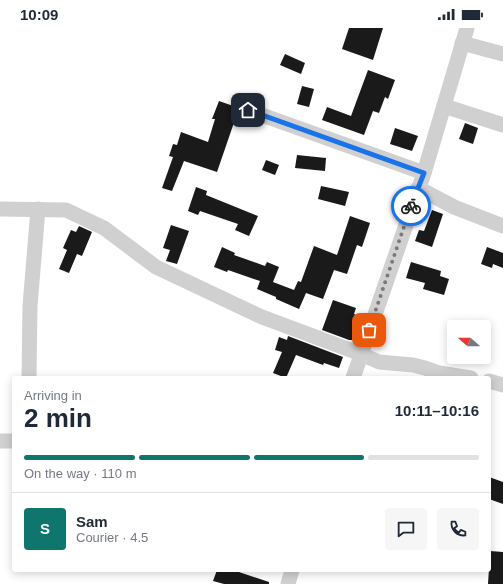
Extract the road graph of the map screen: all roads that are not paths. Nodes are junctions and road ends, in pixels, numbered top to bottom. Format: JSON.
{"nodes":[{"id":1,"x":467,"y":28,"type":"edge"},
{"id":2,"x":462,"y":43,"type":"junction"},
{"id":3,"x":503,"y":54,"type":"edge"},
{"id":4,"x":444,"y":106,"type":"junction"},
{"id":5,"x":248,"y":110,"type":"dead end"},
{"id":6,"x":503,"y":124,"type":"edge"},
{"id":7,"x":424,"y":173,"type":"junction"},
{"id":8,"x":418,"y":188,"type":"junction"},
{"id":9,"x":0,"y":209,"type":"edge"},
{"id":10,"x":38,"y":209,"type":"junction"},
{"id":11,"x":503,"y":226,"type":"edge"},
{"id":12,"x":361,"y":354,"type":"junction"},
{"id":13,"x":29,"y":376,"type":"edge"},
{"id":14,"x":354,"y":376,"type":"edge"},
{"id":15,"x":458,"y":376,"type":"edge"},
{"id":16,"x":491,"y":382,"type":"edge"},
{"id":17,"x":503,"y":385,"type":"edge"},
{"id":18,"x":0,"y":441,"type":"edge"},
{"id":19,"x":12,"y":441,"type":"edge"},
{"id":20,"x":291,"y":572,"type":"edge"},
{"id":21,"x":288,"y":584,"type":"edge"}],
"edges":[{"from":1,"to":2,"type":"street"},
{"from":2,"to":3,"type":"street"},
{"from":2,"to":4,"type":"street"},
{"from":4,"to":6,"type":"street"},
{"from":4,"to":7,"type":"street"},
{"from":5,"to":7,"type":"street"},
{"from":7,"to":8,"type":"street"},
{"from":8,"to":11,"type":"street"},
{"from":8,"to":12,"type":"street"},
{"from":9,"to":10,"type":"street"},
{"from":10,"to":12,"type":"street"},
{"from":10,"to":13,"type":"street"},
{"from":12,"to":14,"type":"street"},
{"from":12,"to":15,"type":"street"},
{"from":16,"to":17,"type":"street"},
{"from":18,"to":19,"type":"street"},
{"from":20,"to":21,"type":"street"}]}
